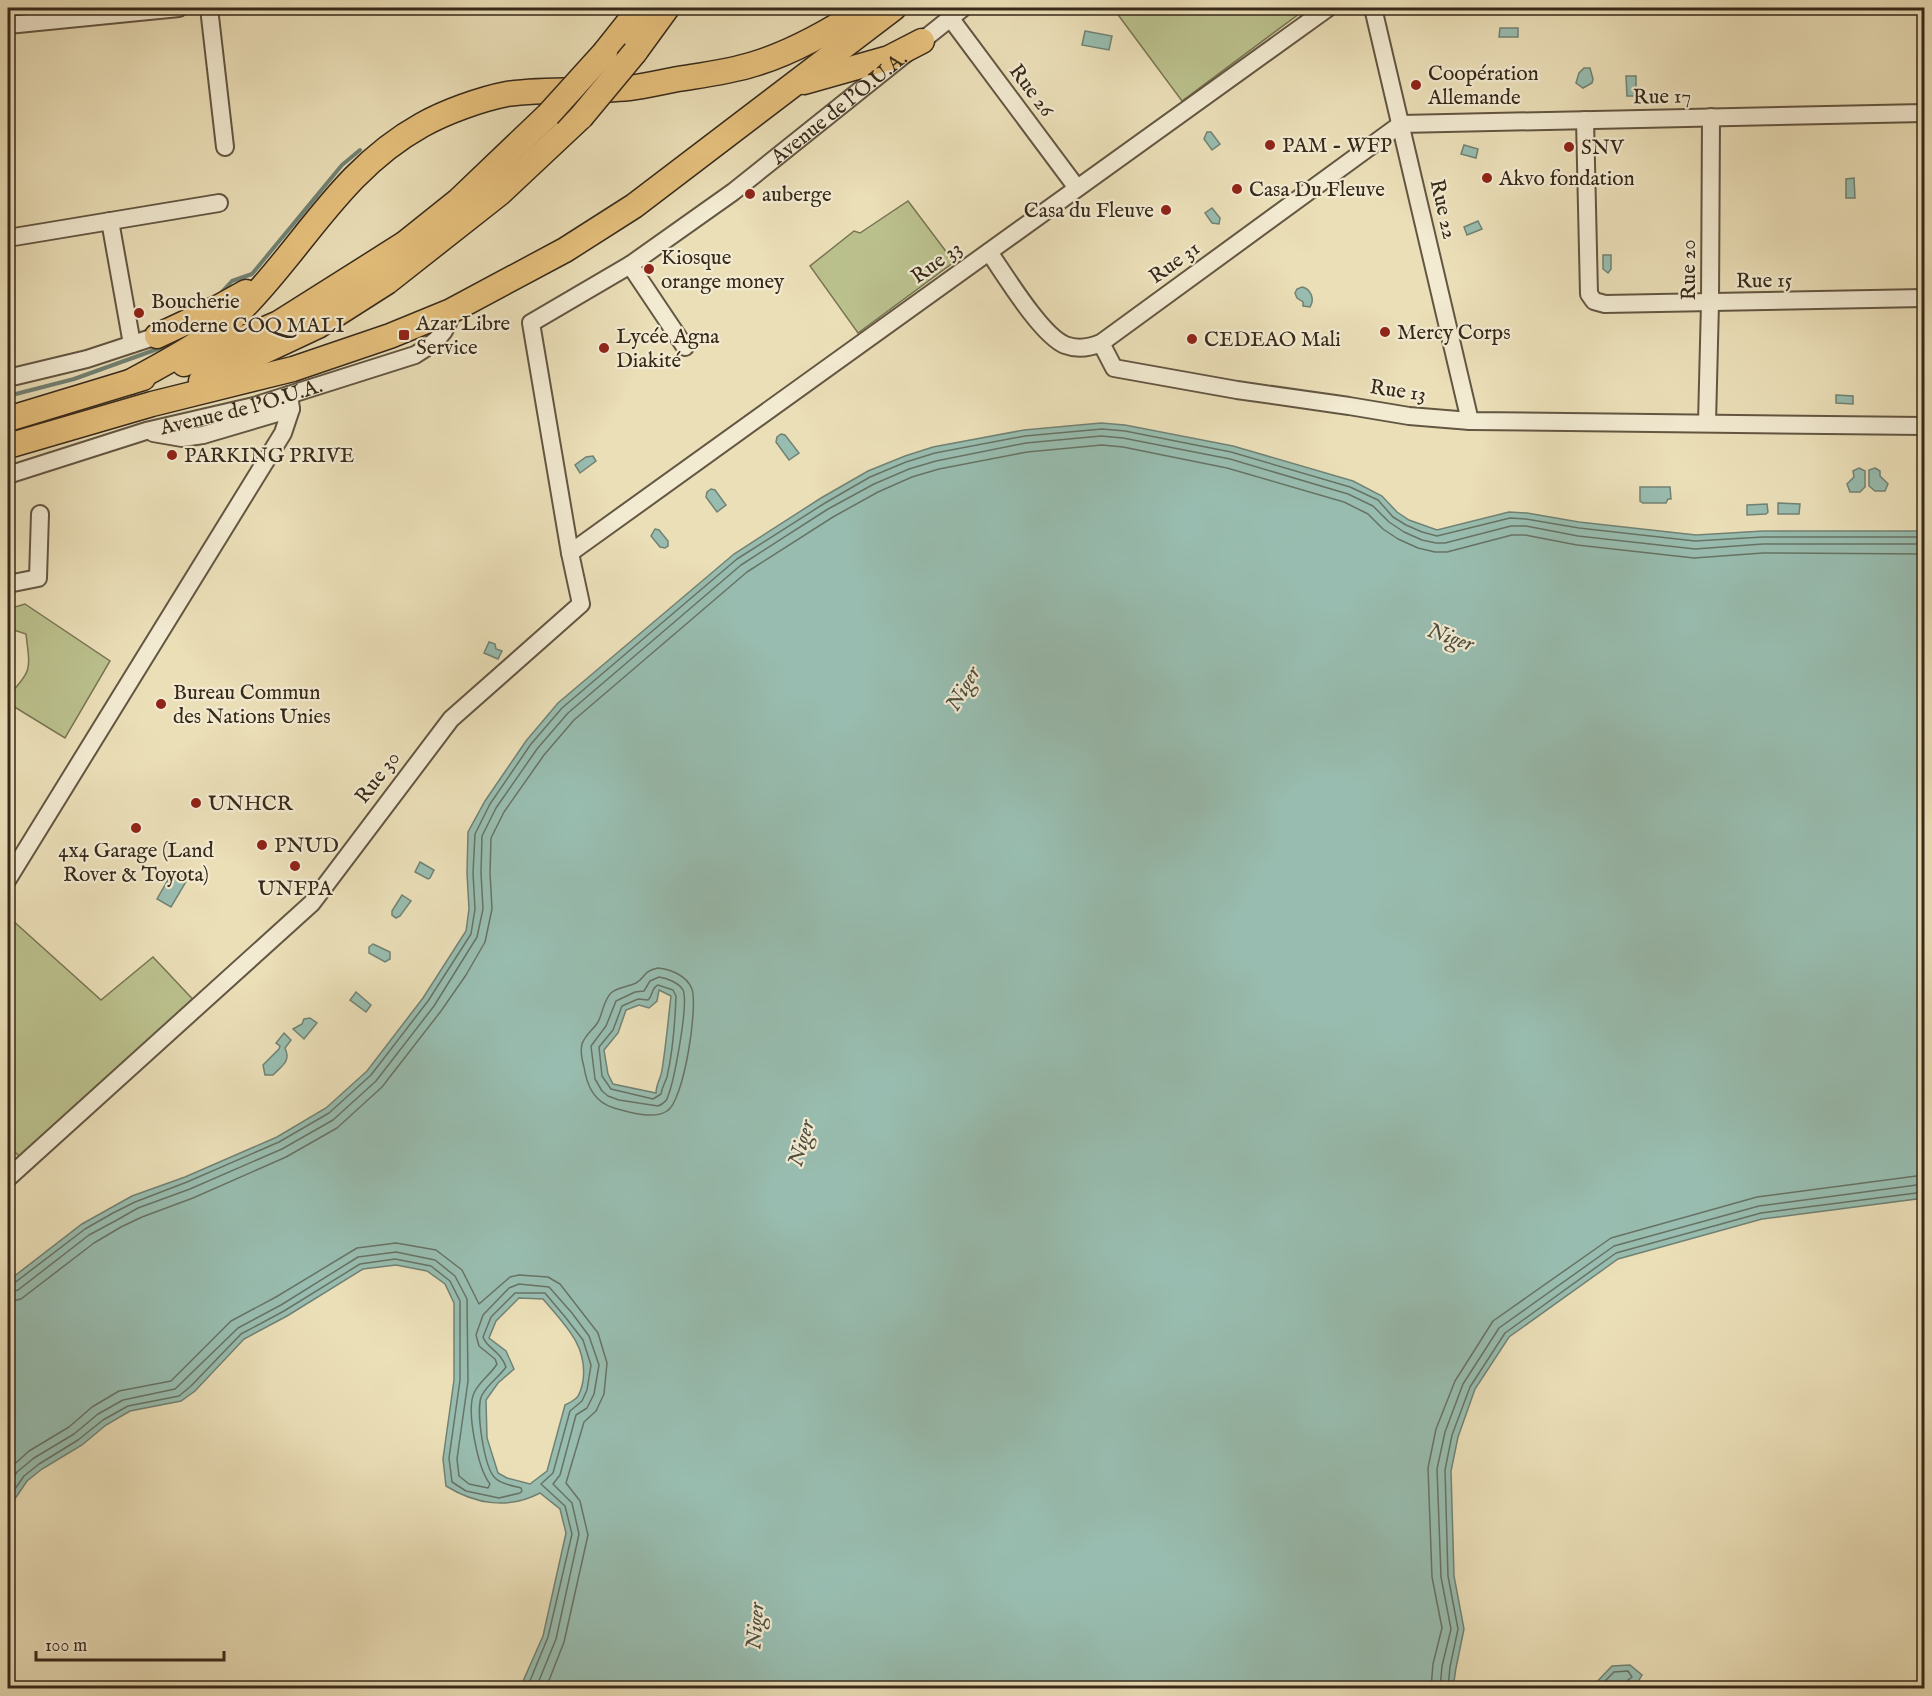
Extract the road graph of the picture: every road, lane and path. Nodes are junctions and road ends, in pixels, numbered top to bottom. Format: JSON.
{"nodes":[{"id":1,"x":179,"y":8,"type":"edge"},
{"id":2,"x":209,"y":8,"type":"edge"},
{"id":3,"x":640,"y":8,"type":"edge"},
{"id":4,"x":667,"y":8,"type":"edge"},
{"id":5,"x":849,"y":8,"type":"edge"},
{"id":6,"x":867,"y":8,"type":"edge"},
{"id":7,"x":894,"y":8,"type":"edge"},
{"id":8,"x":1328,"y":8,"type":"edge"},
{"id":9,"x":1373,"y":8,"type":"edge"},
{"id":10,"x":957,"y":13,"type":"edge"},
{"id":11,"x":8,"y":26,"type":"edge"},
{"id":12,"x":827,"y":33,"type":"junction"},
{"id":13,"x":922,"y":41,"type":"junction"},
{"id":14,"x":794,"y":86,"type":"junction"},
{"id":15,"x":1924,"y":113,"type":"edge"},
{"id":16,"x":1711,"y":117,"type":"junction"},
{"id":17,"x":1585,"y":120,"type":"junction"},
{"id":18,"x":1401,"y":124,"type":"junction"},
{"id":19,"x":225,"y":147,"type":"dead end"},
{"id":20,"x":1077,"y":188,"type":"junction"},
{"id":21,"x":219,"y":203,"type":"dead end"},
{"id":22,"x":110,"y":221,"type":"junction"},
{"id":23,"x":8,"y":238,"type":"edge"},
{"id":24,"x":989,"y":252,"type":"junction"},
{"id":25,"x":630,"y":266,"type":"junction"},
{"id":26,"x":272,"y":277,"type":"junction"},
{"id":27,"x":1924,"y":298,"type":"edge"},
{"id":28,"x":1710,"y":303,"type":"junction"},
{"id":29,"x":451,"y":311,"type":"junction"},
{"id":30,"x":531,"y":323,"type":"joint"},
{"id":31,"x":157,"y":336,"type":"joint"},
{"id":32,"x":132,"y":344,"type":"junction"},
{"id":33,"x":1101,"y":344,"type":"junction"},
{"id":34,"x":686,"y":347,"type":"dead end"},
{"id":35,"x":8,"y":378,"type":"edge"},
{"id":36,"x":130,"y":382,"type":"junction"},
{"id":37,"x":290,"y":402,"type":"junction"},
{"id":38,"x":152,"y":404,"type":"junction"},
{"id":39,"x":8,"y":419,"type":"edge"},
{"id":40,"x":1470,"y":420,"type":"junction"},
{"id":41,"x":1707,"y":423,"type":"junction"},
{"id":42,"x":1924,"y":426,"type":"edge"},
{"id":43,"x":8,"y":446,"type":"edge"},
{"id":44,"x":8,"y":475,"type":"edge"},
{"id":45,"x":40,"y":514,"type":"dead end"},
{"id":46,"x":570,"y":554,"type":"junction"},
{"id":47,"x":8,"y":584,"type":"edge"},
{"id":48,"x":8,"y":879,"type":"edge"},
{"id":49,"x":8,"y":1178,"type":"edge"}],
"edges":[{"from":1,"to":11,"type":"street"},
{"from":2,"to":19,"type":"street"},
{"from":3,"to":36,"type":"highway","bridge":true},
{"from":4,"to":38,"type":"highway","bridge":true},
{"from":5,"to":12,"type":"highway"},
{"from":6,"to":12,"type":"highway"},
{"from":7,"to":14,"type":"highway"},
{"from":8,"to":20,"type":"street","name":"Rue 33"},
{"from":9,"to":18,"type":"street","name":"Rue 22"},
{"from":10,"to":13,"type":"street","name":"Avenue de l'O.U.A."},
{"from":10,"to":20,"type":"street","name":"Rue 26"},
{"from":12,"to":26,"type":"highway"},
{"from":13,"to":14,"type":"highway"},
{"from":13,"to":25,"type":"street","name":"Avenue de l'O.U.A."},
{"from":14,"to":29,"type":"highway"},
{"from":15,"to":16,"type":"street","name":"Rue 17"},
{"from":16,"to":17,"type":"street","name":"Rue 17"},
{"from":16,"to":28,"type":"street","name":"Rue 20"},
{"from":17,"to":18,"type":"street","name":"Rue 17"},
{"from":17,"to":28,"type":"street","name":"Rue 15"},
{"from":18,"to":33,"type":"street","name":"Rue 31"},
{"from":18,"to":40,"type":"street","name":"Rue 22"},
{"from":20,"to":24,"type":"street","name":"Rue 33"},
{"from":21,"to":22,"type":"street"},
{"from":22,"to":23,"type":"street"},
{"from":22,"to":32,"type":"street"},
{"from":24,"to":33,"type":"street"},
{"from":24,"to":46,"type":"street","name":"Rue 33"},
{"from":25,"to":30,"type":"street","name":"Avenue de l'O.U.A."},
{"from":25,"to":34,"type":"street"},
{"from":26,"to":31,"type":"highway"},
{"from":26,"to":36,"type":"highway"},
{"from":27,"to":28,"type":"street","name":"Rue 15"},
{"from":28,"to":41,"type":"street","name":"Rue 20"},
{"from":29,"to":37,"type":"street","name":"Avenue de l'O.U.A."},
{"from":29,"to":38,"type":"highway"},
{"from":30,"to":46,"type":"street","name":"Rue 30"},
{"from":31,"to":32,"type":"street"},
{"from":32,"to":35,"type":"street"},
{"from":33,"to":40,"type":"street","name":"Rue 13"},
{"from":36,"to":39,"type":"highway"},
{"from":37,"to":44,"type":"street","name":"Avenue de l'O.U.A."},
{"from":37,"to":48,"type":"street"},
{"from":38,"to":43,"type":"highway","name":"Avenue de l'O.U.A."},
{"from":40,"to":41,"type":"street","name":"Rue 13"},
{"from":41,"to":42,"type":"street","name":"Rue 13"},
{"from":45,"to":47,"type":"street"},
{"from":46,"to":49,"type":"street","name":"Rue 30"}]}
